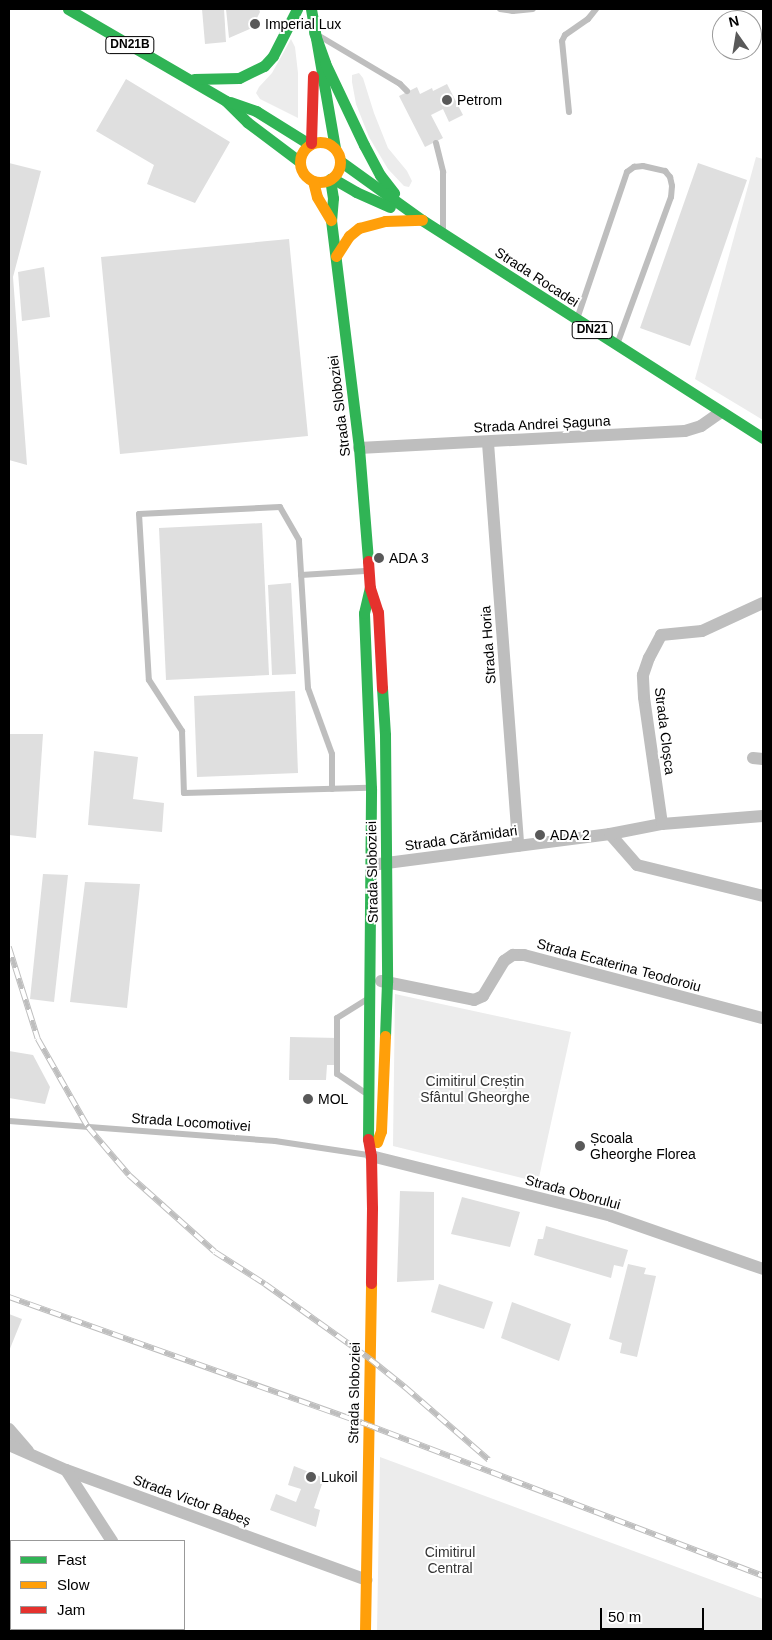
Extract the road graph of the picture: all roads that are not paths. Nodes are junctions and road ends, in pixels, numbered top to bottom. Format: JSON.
{"nodes":[{"id":1,"x":68,"y":9,"type":"edge"},
{"id":2,"x":297,"y":9,"type":"edge"},
{"id":3,"x":311,"y":9,"type":"edge"},
{"id":4,"x":500,"y":9,"type":"edge"},
{"id":5,"x":534,"y":9,"type":"edge"},
{"id":6,"x":596,"y":9,"type":"edge"},
{"id":7,"x":314,"y":32,"type":"junction"},
{"id":8,"x":192,"y":80,"type":"junction"},
{"id":9,"x":407,"y":91,"type":"dead end"},
{"id":10,"x":226,"y":101,"type":"junction"},
{"id":11,"x":569,"y":112,"type":"dead end"},
{"id":12,"x":310,"y":143,"type":"junction"},
{"id":13,"x":436,"y":143,"type":"dead end"},
{"id":14,"x":335,"y":148,"type":"junction"},
{"id":15,"x":299,"y":161,"type":"junction"},
{"id":16,"x":340,"y":162,"type":"junction"},
{"id":17,"x":331,"y":178,"type":"junction"},
{"id":18,"x":313,"y":181,"type":"junction"},
{"id":19,"x":331,"y":220,"type":"junction"},
{"id":20,"x":422,"y":220,"type":"junction"},
{"id":21,"x":443,"y":234,"type":"junction"},
{"id":22,"x":336,"y":256,"type":"junction"},
{"id":23,"x":577,"y":320,"type":"junction"},
{"id":24,"x":617,"y":346,"type":"junction"},
{"id":25,"x":721,"y":412,"type":"junction"},
{"id":26,"x":763,"y":438,"type":"edge"},
{"id":27,"x":488,"y":443,"type":"junction"},
{"id":28,"x":360,"y":448,"type":"junction"},
{"id":29,"x":369,"y":571,"type":"junction"},
{"id":30,"x":301,"y":575,"type":"junction"},
{"id":31,"x":370,"y":588,"type":"junction"},
{"id":32,"x":763,"y":603,"type":"edge"},
{"id":33,"x":371,"y":788,"type":"junction"},
{"id":34,"x":332,"y":789,"type":"junction"},
{"id":35,"x":763,"y":816,"type":"edge"},
{"id":36,"x":662,"y":824,"type":"junction"},
{"id":37,"x":610,"y":834,"type":"junction"},
{"id":38,"x":518,"y":846,"type":"junction"},
{"id":39,"x":386,"y":863,"type":"junction"},
{"id":40,"x":372,"y":865,"type":"junction"},
{"id":41,"x":763,"y":896,"type":"edge"},
{"id":42,"x":369,"y":982,"type":"junction"},
{"id":43,"x":388,"y":982,"type":"junction"},
{"id":44,"x":369,"y":998,"type":"junction"},
{"id":45,"x":763,"y":1018,"type":"edge"},
{"id":46,"x":368,"y":1094,"type":"junction"},
{"id":47,"x":9,"y":1121,"type":"edge"},
{"id":48,"x":371,"y":1156,"type":"junction"},
{"id":49,"x":763,"y":1269,"type":"edge"},
{"id":50,"x":9,"y":1429,"type":"edge"},
{"id":51,"x":9,"y":1445,"type":"edge"},
{"id":52,"x":31,"y":1455,"type":"junction"},
{"id":53,"x":66,"y":1470,"type":"junction"},
{"id":54,"x":111,"y":1540,"type":"edge"},
{"id":55,"x":366,"y":1580,"type":"junction"},
{"id":56,"x":365,"y":1631,"type":"edge"}],
"edges":[{"from":1,"to":8,"type":"main road","number":"DN21B"},
{"from":2,"to":8,"type":"main road"},
{"from":3,"to":7,"type":"main road","number":"DN21"},
{"from":4,"to":5,"type":"lane"},
{"from":6,"to":11,"type":"lane"},
{"from":7,"to":9,"type":"lane"},
{"from":7,"to":12,"type":"main road"},
{"from":7,"to":14,"type":"main road"},
{"from":7,"to":20,"type":"main road","number":"DN21"},
{"from":8,"to":10,"type":"main road","number":"DN21B"},
{"from":10,"to":12,"type":"main road","number":"DN21B"},
{"from":10,"to":15,"type":"main road","number":"DN21B"},
{"from":12,"to":14,"type":"main road"},
{"from":12,"to":15,"type":"main road"},
{"from":13,"to":21,"type":"lane"},
{"from":14,"to":16,"type":"main road"},
{"from":15,"to":18,"type":"main road"},
{"from":16,"to":17,"type":"main road"},
{"from":16,"to":20,"type":"main road","name":"Strada Rocadei"},
{"from":17,"to":18,"type":"main road"},
{"from":17,"to":19,"type":"main road","name":"Strada Sloboziei"},
{"from":17,"to":20,"type":"main road","name":"Strada Rocadei"},
{"from":18,"to":19,"type":"main road","name":"Strada Sloboziei"},
{"from":19,"to":22,"type":"main road","name":"Strada Sloboziei"},
{"from":20,"to":21,"type":"main road","name":"Strada Rocadei","number":"DN21"},
{"from":20,"to":22,"type":"main road"},
{"from":21,"to":23,"type":"main road","name":"Strada Rocadei","number":"DN21"},
{"from":22,"to":28,"type":"main road","name":"Strada Sloboziei"},
{"from":23,"to":24,"type":"main road","name":"Strada Rocadei","number":"DN21"},
{"from":23,"to":24,"type":"lane"},
{"from":24,"to":25,"type":"main road","name":"Strada Rocadei","number":"DN21"},
{"from":25,"to":26,"type":"main road","name":"Strada Rocadei","number":"DN21"},
{"from":25,"to":27,"type":"street","name":"Strada Andrei Șaguna"},
{"from":27,"to":28,"type":"street","name":"Strada Andrei Șaguna"},
{"from":27,"to":38,"type":"street","name":"Strada Horia"},
{"from":28,"to":29,"type":"main road","name":"Strada Sloboziei"},
{"from":29,"to":30,"type":"lane"},
{"from":29,"to":31,"type":"main road","name":"Strada Sloboziei"},
{"from":30,"to":34,"type":"lane"},
{"from":30,"to":34,"type":"lane"},
{"from":31,"to":33,"type":"main road","name":"Strada Sloboziei"},
{"from":31,"to":39,"type":"main road","name":"Strada Sloboziei"},
{"from":32,"to":36,"type":"street","name":"Strada Cloșca"},
{"from":33,"to":34,"type":"lane"},
{"from":33,"to":40,"type":"main road","name":"Strada Sloboziei"},
{"from":35,"to":36,"type":"street","name":"Strada Cărămidari"},
{"from":36,"to":37,"type":"street","name":"Strada Cărămidari"},
{"from":37,"to":38,"type":"street","name":"Strada Cărămidari"},
{"from":37,"to":41,"type":"street"},
{"from":38,"to":39,"type":"street","name":"Strada Cărămidari"},
{"from":39,"to":40,"type":"street","name":"Strada Cărămidari"},
{"from":39,"to":43,"type":"main road","name":"Strada Sloboziei"},
{"from":40,"to":42,"type":"main road","name":"Strada Sloboziei"},
{"from":42,"to":43,"type":"street","name":"Strada Ecaterina Teodoroiu"},
{"from":42,"to":44,"type":"main road","name":"Strada Sloboziei"},
{"from":43,"to":45,"type":"street","name":"Strada Ecaterina Teodoroiu"},
{"from":43,"to":48,"type":"main road","name":"Strada Sloboziei"},
{"from":44,"to":46,"type":"main road","name":"Strada Sloboziei"},
{"from":44,"to":46,"type":"lane"},
{"from":46,"to":48,"type":"main road","name":"Strada Sloboziei"},
{"from":47,"to":48,"type":"lane","name":"Strada Locomotivei"},
{"from":48,"to":49,"type":"street","name":"Strada Oborului"},
{"from":48,"to":55,"type":"main road","name":"Strada Sloboziei"},
{"from":50,"to":52,"type":"street"},
{"from":51,"to":52,"type":"street","name":"Strada Victor Babeș"},
{"from":52,"to":53,"type":"street","name":"Strada Victor Babeș"},
{"from":53,"to":54,"type":"street"},
{"from":53,"to":55,"type":"street","name":"Strada Victor Babeș"},
{"from":55,"to":56,"type":"main road","name":"Strada Sloboziei"}]}
